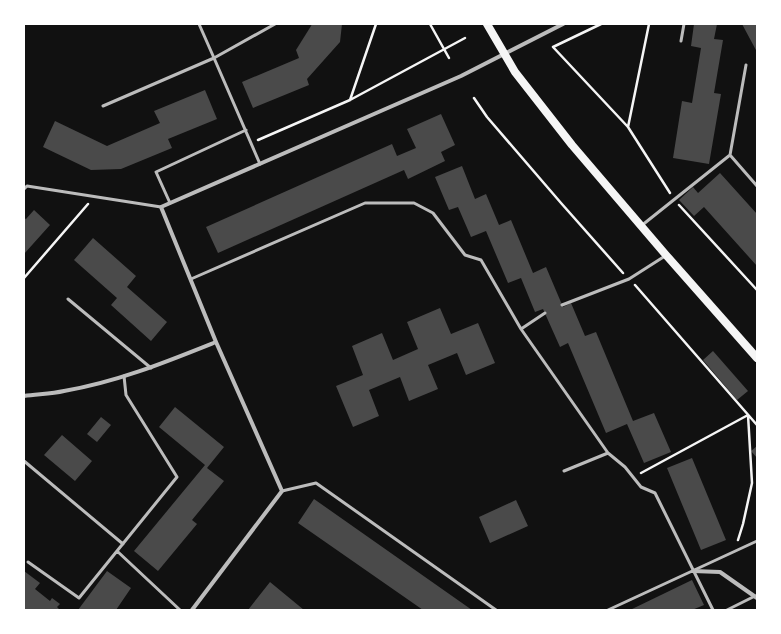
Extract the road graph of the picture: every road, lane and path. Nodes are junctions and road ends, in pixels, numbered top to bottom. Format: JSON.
{"nodes":[{"id":1,"x":199,"y":24,"type":"edge"},
{"id":2,"x":275,"y":24,"type":"edge"},
{"id":3,"x":376,"y":24,"type":"edge"},
{"id":4,"x":430,"y":24,"type":"edge"},
{"id":5,"x":487,"y":24,"type":"edge"},
{"id":6,"x":563,"y":24,"type":"edge"},
{"id":7,"x":601,"y":24,"type":"edge"},
{"id":8,"x":649,"y":24,"type":"edge"},
{"id":9,"x":684,"y":24,"type":"edge"},
{"id":10,"x":466,"y":38,"type":"dead end"},
{"id":11,"x":681,"y":41,"type":"dead end"},
{"id":12,"x":444,"y":50,"type":"junction"},
{"id":13,"x":504,"y":54,"type":"junction"},
{"id":14,"x":214,"y":58,"type":"junction"},
{"id":15,"x":449,"y":58,"type":"dead end"},
{"id":16,"x":746,"y":65,"type":"dead end"},
{"id":17,"x":474,"y":98,"type":"dead end"},
{"id":18,"x":350,"y":100,"type":"junction"},
{"id":19,"x":103,"y":106,"type":"dead end"},
{"id":20,"x":628,"y":127,"type":"junction"},
{"id":21,"x":246,"y":130,"type":"junction"},
{"id":22,"x":251,"y":143,"type":"junction"},
{"id":23,"x":730,"y":155,"type":"junction"},
{"id":24,"x":260,"y":164,"type":"junction"},
{"id":25,"x":757,"y":186,"type":"edge"},
{"id":26,"x":24,"y":189,"type":"edge"},
{"id":27,"x":95,"y":197,"type":"junction"},
{"id":28,"x":674,"y":199,"type":"junction"},
{"id":29,"x":170,"y":203,"type":"junction"},
{"id":30,"x":160,"y":207,"type":"junction"},
{"id":31,"x":682,"y":208,"type":"dead end"},
{"id":32,"x":641,"y":226,"type":"junction"},
{"id":33,"x":666,"y":255,"type":"junction"},
{"id":34,"x":24,"y":278,"type":"edge"},
{"id":35,"x":191,"y":279,"type":"junction"},
{"id":36,"x":629,"y":279,"type":"junction"},
{"id":37,"x":757,"y":290,"type":"edge"},
{"id":38,"x":68,"y":299,"type":"dead end"},
{"id":39,"x":562,"y":305,"type":"dead end"},
{"id":40,"x":545,"y":313,"type":"dead end"},
{"id":41,"x":521,"y":329,"type":"junction"},
{"id":42,"x":216,"y":342,"type":"junction"},
{"id":43,"x":757,"y":358,"type":"edge"},
{"id":44,"x":151,"y":368,"type":"junction"},
{"id":45,"x":124,"y":376,"type":"junction"},
{"id":46,"x":24,"y":396,"type":"edge"},
{"id":47,"x":748,"y":415,"type":"junction"},
{"id":48,"x":757,"y":425,"type":"edge"},
{"id":49,"x":608,"y":453,"type":"junction"},
{"id":50,"x":24,"y":461,"type":"edge"},
{"id":51,"x":564,"y":471,"type":"dead end"},
{"id":52,"x":633,"y":478,"type":"junction"},
{"id":53,"x":282,"y":491,"type":"junction"},
{"id":54,"x":757,"y":541,"type":"edge"},
{"id":55,"x":122,"y":544,"type":"junction"},
{"id":56,"x":117,"y":551,"type":"junction"},
{"id":57,"x":734,"y":552,"type":"junction"},
{"id":58,"x":28,"y":562,"type":"dead end"},
{"id":59,"x":693,"y":571,"type":"junction"},
{"id":60,"x":756,"y":597,"type":"edge"},
{"id":61,"x":180,"y":610,"type":"edge"},
{"id":62,"x":192,"y":610,"type":"edge"},
{"id":63,"x":496,"y":610,"type":"edge"},
{"id":64,"x":608,"y":610,"type":"edge"},
{"id":65,"x":713,"y":610,"type":"edge"},
{"id":66,"x":726,"y":610,"type":"edge"}],
"edges":[{"from":1,"to":14,"type":"lane"},
{"from":2,"to":14,"type":"lane"},
{"from":3,"to":18,"type":"path"},
{"from":4,"to":12,"type":"path"},
{"from":5,"to":13,"type":"main road"},
{"from":6,"to":13,"type":"street"},
{"from":7,"to":20,"type":"path"},
{"from":8,"to":20,"type":"path"},
{"from":9,"to":11,"type":"lane"},
{"from":10,"to":12,"type":"path"},
{"from":12,"to":15,"type":"path"},
{"from":12,"to":18,"type":"path"},
{"from":13,"to":24,"type":"street"},
{"from":13,"to":32,"type":"main road"},
{"from":14,"to":19,"type":"lane"},
{"from":14,"to":21,"type":"lane"},
{"from":16,"to":23,"type":"lane"},
{"from":17,"to":36,"type":"path"},
{"from":18,"to":22,"type":"path"},
{"from":20,"to":28,"type":"path"},
{"from":21,"to":22,"type":"lane"},
{"from":21,"to":29,"type":"lane"},
{"from":22,"to":24,"type":"lane"},
{"from":23,"to":25,"type":"lane"},
{"from":23,"to":28,"type":"lane"},
{"from":24,"to":29,"type":"street"},
{"from":26,"to":27,"type":"lane"},
{"from":27,"to":30,"type":"lane"},
{"from":27,"to":34,"type":"path"},
{"from":28,"to":32,"type":"lane"},
{"from":29,"to":30,"type":"street"},
{"from":30,"to":35,"type":"street"},
{"from":31,"to":37,"type":"path"},
{"from":32,"to":33,"type":"main road"},
{"from":33,"to":36,"type":"lane"},
{"from":33,"to":43,"type":"main road"},
{"from":35,"to":41,"type":"lane"},
{"from":35,"to":42,"type":"street"},
{"from":36,"to":39,"type":"lane"},
{"from":36,"to":47,"type":"path"},
{"from":38,"to":44,"type":"lane"},
{"from":40,"to":41,"type":"lane"},
{"from":41,"to":49,"type":"lane"},
{"from":42,"to":44,"type":"street"},
{"from":42,"to":53,"type":"street"},
{"from":44,"to":45,"type":"street"},
{"from":45,"to":46,"type":"street"},
{"from":45,"to":55,"type":"lane"},
{"from":47,"to":48,"type":"path"},
{"from":47,"to":52,"type":"path"},
{"from":47,"to":57,"type":"path"},
{"from":49,"to":51,"type":"lane"},
{"from":49,"to":52,"type":"lane"},
{"from":50,"to":55,"type":"lane"},
{"from":52,"to":59,"type":"lane"},
{"from":53,"to":62,"type":"street"},
{"from":53,"to":63,"type":"lane"},
{"from":54,"to":57,"type":"lane"},
{"from":55,"to":56,"type":"lane"},
{"from":56,"to":58,"type":"lane"},
{"from":56,"to":61,"type":"lane"},
{"from":57,"to":59,"type":"lane"},
{"from":59,"to":60,"type":"street"},
{"from":59,"to":64,"type":"lane"},
{"from":59,"to":65,"type":"lane"},
{"from":60,"to":66,"type":"lane"}]}
